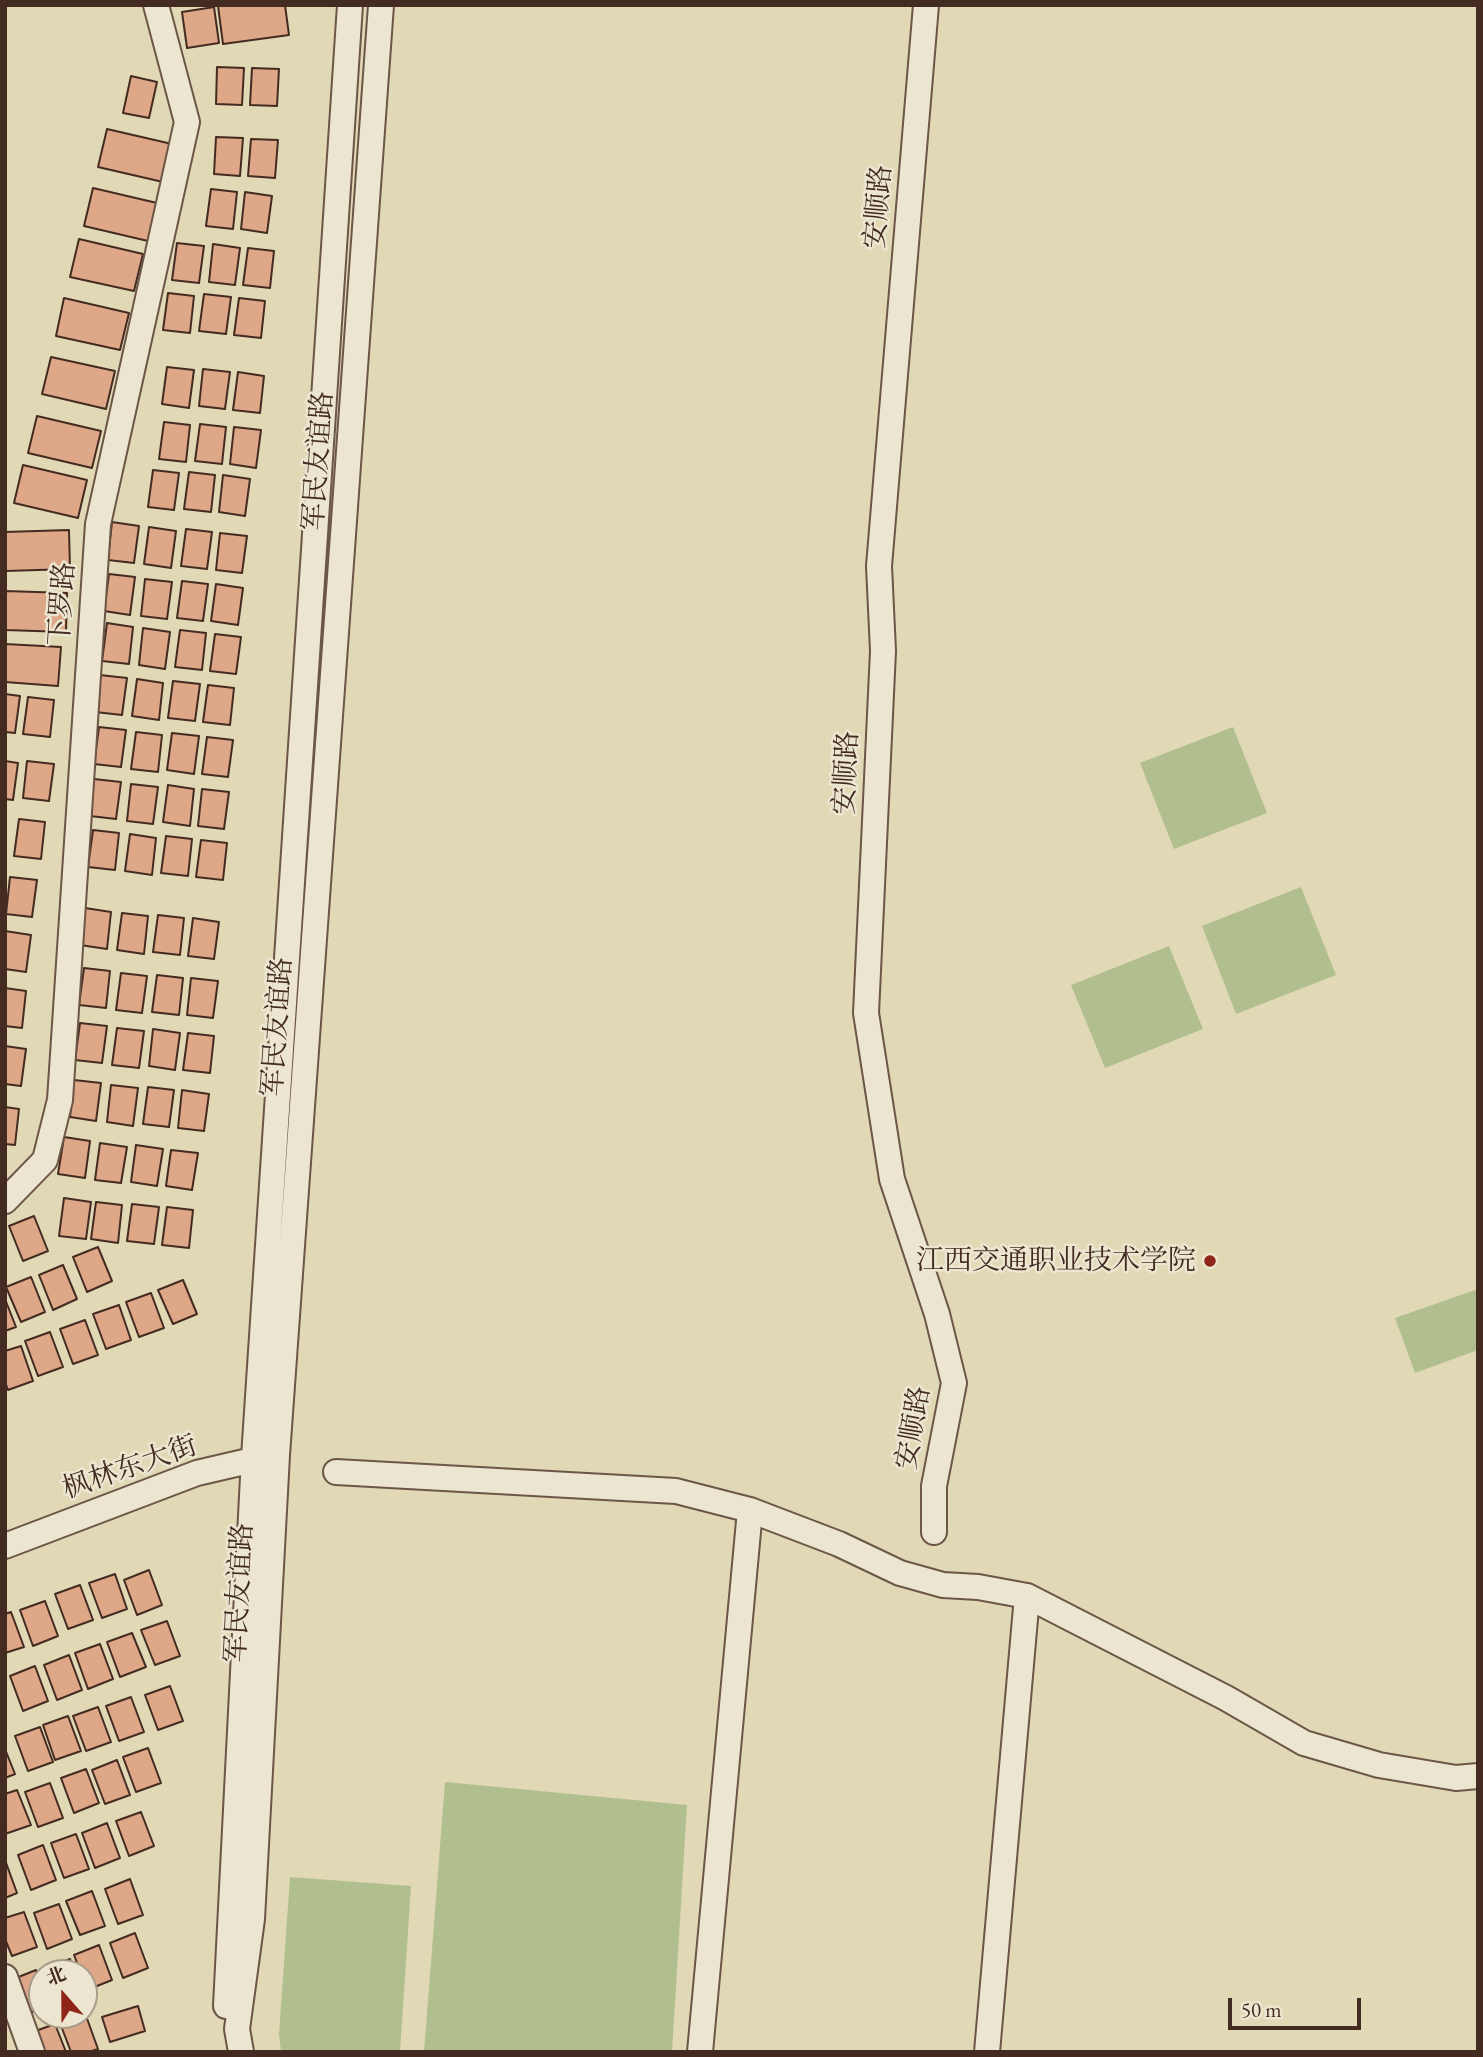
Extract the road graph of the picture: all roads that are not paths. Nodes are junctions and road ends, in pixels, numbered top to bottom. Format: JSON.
{"nodes":[{"id":1,"x":156,"y":5,"type":"edge"},
{"id":2,"x":350,"y":5,"type":"edge"},
{"id":3,"x":381,"y":5,"type":"edge"},
{"id":4,"x":926,"y":5,"type":"edge"},
{"id":5,"x":5,"y":1201,"type":"edge"},
{"id":6,"x":265,"y":1467,"type":"junction"},
{"id":7,"x":336,"y":1472,"type":"dead end"},
{"id":8,"x":750,"y":1510,"type":"junction"},
{"id":9,"x":934,"y":1532,"type":"dead end"},
{"id":10,"x":5,"y":1546,"type":"edge"},
{"id":11,"x":5,"y":1560,"type":"edge"},
{"id":12,"x":1027,"y":1596,"type":"junction"},
{"id":13,"x":1478,"y":1776,"type":"edge"},
{"id":14,"x":5,"y":1977,"type":"edge"},
{"id":15,"x":32,"y":2052,"type":"edge"},
{"id":16,"x":225,"y":2052,"type":"edge"},
{"id":17,"x":241,"y":2052,"type":"edge"},
{"id":18,"x":700,"y":2052,"type":"edge"},
{"id":19,"x":987,"y":2052,"type":"edge"}],
"edges":[{"from":1,"to":5,"type":"street","name":"下罗路"},
{"from":2,"to":6,"type":"street","name":"军民友谊路"},
{"from":3,"to":6,"type":"street","name":"军民友谊路"},
{"from":4,"to":9,"type":"street","name":"安顺路"},
{"from":6,"to":10,"type":"street","name":"枫林东大街"},
{"from":6,"to":11,"type":"street","name":"枫林东大街"},
{"from":6,"to":16,"type":"street","name":"军民友谊路"},
{"from":6,"to":17,"type":"street","name":"军民友谊路"},
{"from":7,"to":8,"type":"street"},
{"from":8,"to":12,"type":"street"},
{"from":8,"to":18,"type":"street"},
{"from":12,"to":13,"type":"street"},
{"from":12,"to":19,"type":"street"},
{"from":14,"to":15,"type":"street"}]}
